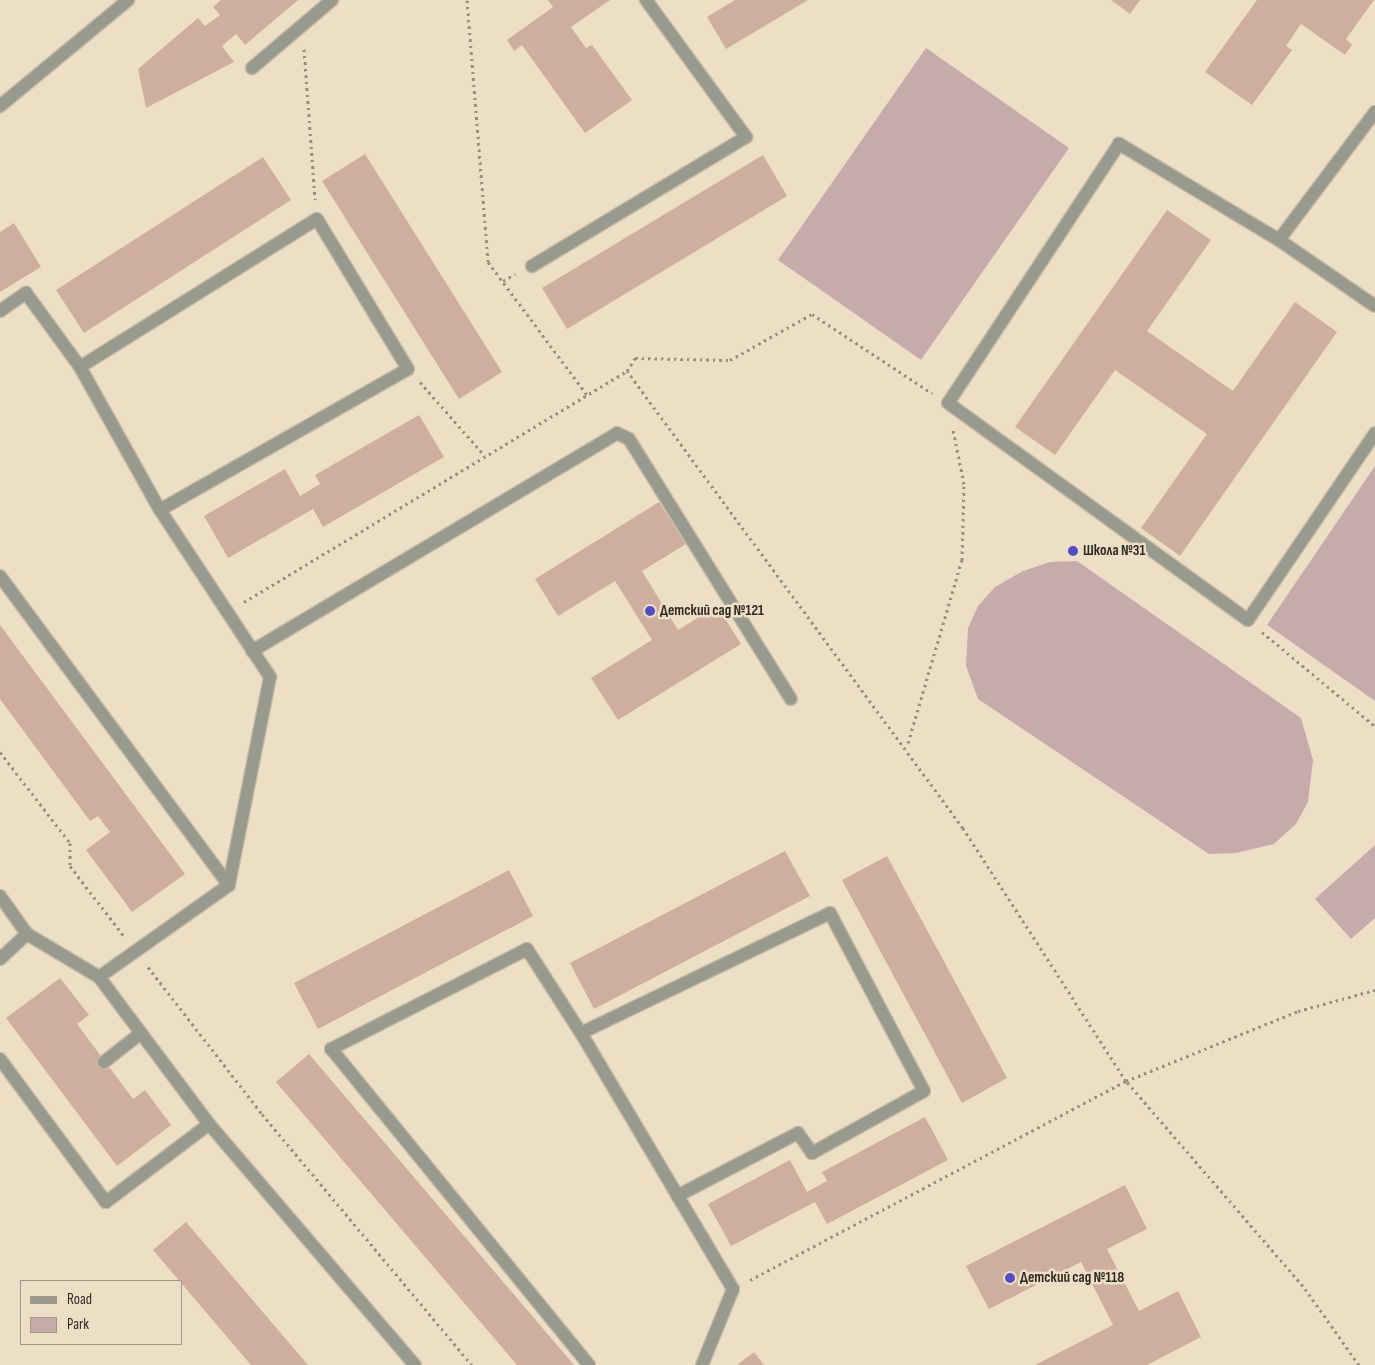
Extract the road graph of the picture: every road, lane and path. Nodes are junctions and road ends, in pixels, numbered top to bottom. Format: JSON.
{"nodes":[{"id":1,"x":128,"y":0,"type":"edge"},
{"id":2,"x":332,"y":0,"type":"edge"},
{"id":3,"x":467,"y":0,"type":"edge"},
{"id":4,"x":646,"y":0,"type":"edge"},
{"id":5,"x":302,"y":26,"type":"junction"},
{"id":6,"x":252,"y":68,"type":"dead end"},
{"id":7,"x":0,"y":106,"type":"edge"},
{"id":8,"x":1375,"y":112,"type":"edge"},
{"id":9,"x":317,"y":219,"type":"junction"},
{"id":10,"x":1280,"y":240,"type":"junction"},
{"id":11,"x":532,"y":266,"type":"dead end"},
{"id":12,"x":1375,"y":306,"type":"edge"},
{"id":13,"x":0,"y":311,"type":"edge"},
{"id":14,"x":80,"y":366,"type":"junction"},
{"id":15,"x":408,"y":369,"type":"junction"},
{"id":16,"x":627,"y":371,"type":"junction"},
{"id":17,"x":587,"y":396,"type":"junction"},
{"id":18,"x":948,"y":403,"type":"junction"},
{"id":19,"x":1375,"y":432,"type":"edge"},
{"id":20,"x":486,"y":457,"type":"junction"},
{"id":21,"x":160,"y":510,"type":"junction"},
{"id":22,"x":0,"y":576,"type":"edge"},
{"id":23,"x":227,"y":612,"type":"junction"},
{"id":24,"x":1248,"y":620,"type":"junction"},
{"id":25,"x":252,"y":651,"type":"junction"},
{"id":26,"x":791,"y":699,"type":"dead end"},
{"id":27,"x":1375,"y":726,"type":"edge"},
{"id":28,"x":908,"y":743,"type":"dead end"},
{"id":29,"x":0,"y":752,"type":"edge"},
{"id":30,"x":229,"y":885,"type":"junction"},
{"id":31,"x":0,"y":896,"type":"edge"},
{"id":32,"x":27,"y":934,"type":"junction"},
{"id":33,"x":136,"y":951,"type":"junction"},
{"id":34,"x":0,"y":959,"type":"edge"},
{"id":35,"x":99,"y":977,"type":"junction"},
{"id":36,"x":1375,"y":990,"type":"edge"},
{"id":37,"x":581,"y":1033,"type":"junction"},
{"id":38,"x":141,"y":1034,"type":"junction"},
{"id":39,"x":0,"y":1059,"type":"edge"},
{"id":40,"x":104,"y":1062,"type":"dead end"},
{"id":41,"x":1126,"y":1081,"type":"junction"},
{"id":42,"x":209,"y":1124,"type":"junction"},
{"id":43,"x":677,"y":1196,"type":"junction"},
{"id":44,"x":733,"y":1289,"type":"junction"},
{"id":45,"x":415,"y":1365,"type":"edge"},
{"id":46,"x":472,"y":1365,"type":"edge"},
{"id":47,"x":589,"y":1365,"type":"edge"},
{"id":48,"x":702,"y":1365,"type":"edge"},
{"id":49,"x":1359,"y":1365,"type":"edge"}],
"edges":[{"from":1,"to":7,"type":"street"},
{"from":2,"to":5,"type":"street"},
{"from":3,"to":17,"type":"path"},
{"from":4,"to":11,"type":"street"},
{"from":5,"to":6,"type":"street"},
{"from":5,"to":9,"type":"path"},
{"from":8,"to":10,"type":"street"},
{"from":9,"to":14,"type":"street"},
{"from":9,"to":15,"type":"street"},
{"from":10,"to":12,"type":"street"},
{"from":10,"to":18,"type":"street"},
{"from":13,"to":14,"type":"street"},
{"from":14,"to":21,"type":"street"},
{"from":15,"to":20,"type":"path"},
{"from":15,"to":21,"type":"street"},
{"from":16,"to":17,"type":"path"},
{"from":16,"to":18,"type":"path"},
{"from":16,"to":41,"type":"path"},
{"from":17,"to":20,"type":"path"},
{"from":18,"to":24,"type":"street"},
{"from":18,"to":28,"type":"path"},
{"from":19,"to":24,"type":"street"},
{"from":20,"to":23,"type":"path"},
{"from":21,"to":23,"type":"street"},
{"from":22,"to":30,"type":"street"},
{"from":23,"to":25,"type":"street"},
{"from":24,"to":27,"type":"path"},
{"from":25,"to":26,"type":"street"},
{"from":25,"to":30,"type":"street"},
{"from":29,"to":33,"type":"path"},
{"from":30,"to":33,"type":"street"},
{"from":31,"to":32,"type":"street"},
{"from":32,"to":34,"type":"street"},
{"from":32,"to":35,"type":"street"},
{"from":33,"to":35,"type":"street"},
{"from":33,"to":46,"type":"path"},
{"from":35,"to":38,"type":"street"},
{"from":36,"to":41,"type":"path"},
{"from":37,"to":43,"type":"street"},
{"from":37,"to":43,"type":"street"},
{"from":37,"to":47,"type":"street"},
{"from":38,"to":40,"type":"street"},
{"from":38,"to":42,"type":"street"},
{"from":39,"to":42,"type":"street"},
{"from":41,"to":44,"type":"path"},
{"from":41,"to":49,"type":"path"},
{"from":42,"to":45,"type":"street"},
{"from":43,"to":44,"type":"street"},
{"from":44,"to":48,"type":"street"}]}
